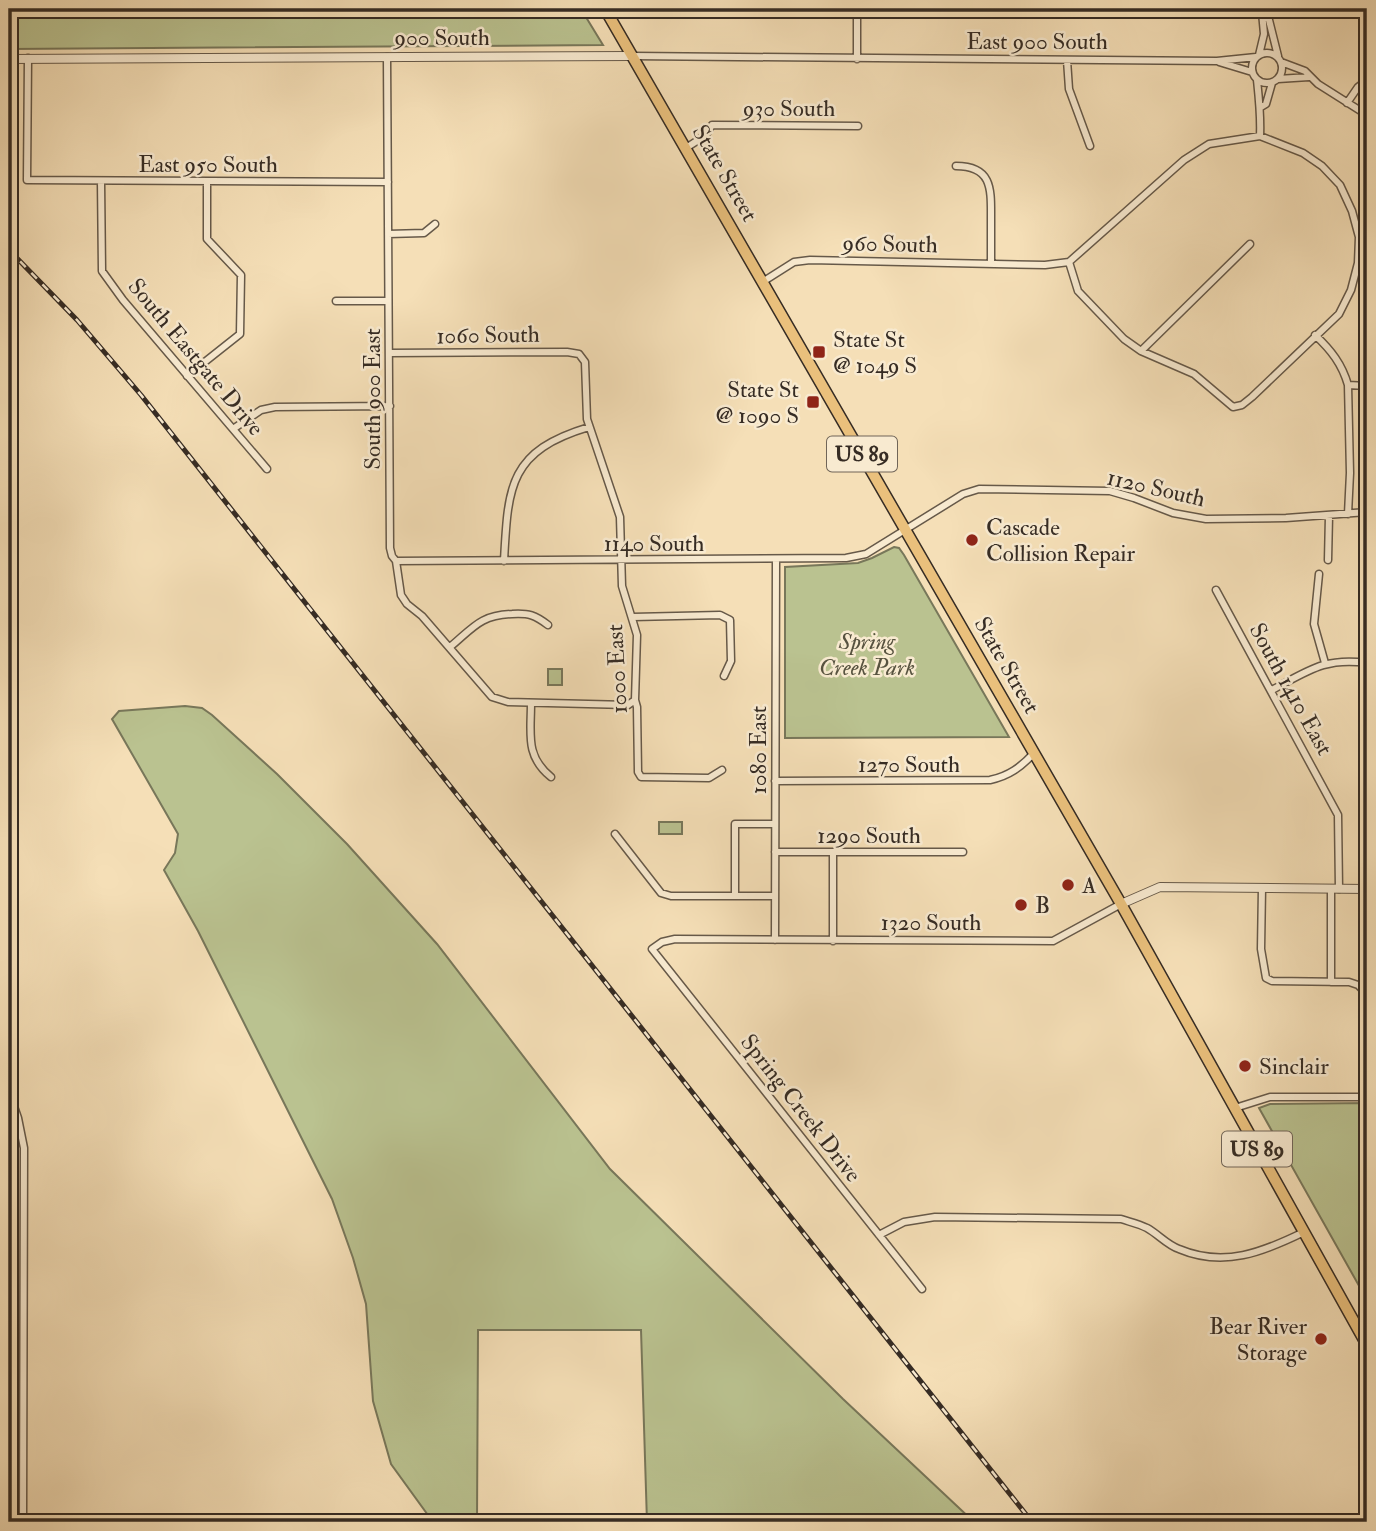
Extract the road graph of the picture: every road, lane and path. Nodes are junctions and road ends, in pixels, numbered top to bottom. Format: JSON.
{"nodes":[{"id":1,"x":605,"y":9,"type":"edge"},
{"id":2,"x":857,"y":9,"type":"edge"},
{"id":3,"x":1262,"y":10,"type":"edge"},
{"id":4,"x":632,"y":56,"type":"junction"},
{"id":5,"x":1258,"y":56,"type":"junction"},
{"id":6,"x":387,"y":57,"type":"junction"},
{"id":7,"x":28,"y":58,"type":"junction"},
{"id":8,"x":9,"y":59,"type":"edge"},
{"id":9,"x":857,"y":59,"type":"junction"},
{"id":10,"x":1067,"y":60,"type":"junction"},
{"id":11,"x":1280,"y":60,"type":"junction"},
{"id":12,"x":1217,"y":61,"type":"junction"},
{"id":13,"x":1252,"y":72,"type":"junction"},
{"id":14,"x":1309,"y":78,"type":"junction"},
{"id":15,"x":1257,"y":80,"type":"junction"},
{"id":16,"x":1367,"y":80,"type":"edge"},
{"id":17,"x":1275,"y":81,"type":"junction"},
{"id":18,"x":1347,"y":103,"type":"junction"},
{"id":19,"x":1261,"y":107,"type":"junction"},
{"id":20,"x":1367,"y":115,"type":"edge"},
{"id":21,"x":858,"y":126,"type":"dead end"},
{"id":22,"x":1260,"y":136,"type":"junction"},
{"id":23,"x":1090,"y":146,"type":"dead end"},
{"id":24,"x":686,"y":148,"type":"junction"},
{"id":25,"x":956,"y":166,"type":"dead end"},
{"id":26,"x":101,"y":181,"type":"junction"},
{"id":27,"x":207,"y":182,"type":"junction"},
{"id":28,"x":388,"y":182,"type":"junction"},
{"id":29,"x":435,"y":224,"type":"dead end"},
{"id":30,"x":388,"y":234,"type":"junction"},
{"id":31,"x":1250,"y":244,"type":"dead end"},
{"id":32,"x":1069,"y":262,"type":"junction"},
{"id":33,"x":991,"y":264,"type":"junction"},
{"id":34,"x":764,"y":281,"type":"junction"},
{"id":35,"x":336,"y":301,"type":"dead end"},
{"id":36,"x":388,"y":302,"type":"junction"},
{"id":37,"x":1315,"y":335,"type":"junction"},
{"id":38,"x":1141,"y":351,"type":"junction"},
{"id":39,"x":389,"y":353,"type":"junction"},
{"id":40,"x":584,"y":359,"type":"joint"},
{"id":41,"x":187,"y":376,"type":"junction"},
{"id":42,"x":1348,"y":385,"type":"junction"},
{"id":43,"x":1367,"y":386,"type":"edge"},
{"id":44,"x":390,"y":406,"type":"junction"},
{"id":45,"x":589,"y":427,"type":"junction"},
{"id":46,"x":233,"y":429,"type":"junction"},
{"id":47,"x":267,"y":469,"type":"dead end"},
{"id":48,"x":1367,"y":512,"type":"edge"},
{"id":49,"x":1348,"y":514,"type":"junction"},
{"id":50,"x":1329,"y":516,"type":"junction"},
{"id":51,"x":905,"y":530,"type":"junction"},
{"id":52,"x":776,"y":559,"type":"junction"},
{"id":53,"x":621,"y":560,"type":"junction"},
{"id":54,"x":1328,"y":560,"type":"dead end"},
{"id":55,"x":396,"y":561,"type":"junction"},
{"id":56,"x":503,"y":561,"type":"junction"},
{"id":57,"x":1319,"y":574,"type":"dead end"},
{"id":58,"x":1216,"y":590,"type":"dead end"},
{"id":59,"x":633,"y":617,"type":"junction"},
{"id":60,"x":548,"y":625,"type":"dead end"},
{"id":61,"x":450,"y":647,"type":"junction"},
{"id":62,"x":1325,"y":663,"type":"junction"},
{"id":63,"x":1367,"y":663,"type":"edge"},
{"id":64,"x":724,"y":676,"type":"dead end"},
{"id":65,"x":1272,"y":690,"type":"junction"},
{"id":66,"x":635,"y":701,"type":"junction"},
{"id":67,"x":531,"y":704,"type":"junction"},
{"id":68,"x":1367,"y":710,"type":"edge"},
{"id":69,"x":1364,"y":737,"type":"dead end"},
{"id":70,"x":1034,"y":753,"type":"junction"},
{"id":71,"x":722,"y":770,"type":"dead end"},
{"id":72,"x":551,"y":778,"type":"dead end"},
{"id":73,"x":775,"y":781,"type":"junction"},
{"id":74,"x":775,"y":824,"type":"junction"},
{"id":75,"x":615,"y":834,"type":"dead end"},
{"id":76,"x":775,"y":852,"type":"junction"},
{"id":77,"x":833,"y":852,"type":"junction"},
{"id":78,"x":963,"y":852,"type":"dead end"},
{"id":79,"x":1262,"y":888,"type":"junction"},
{"id":80,"x":1335,"y":888,"type":"junction"},
{"id":81,"x":1367,"y":888,"type":"edge"},
{"id":82,"x":735,"y":896,"type":"junction"},
{"id":83,"x":775,"y":896,"type":"junction"},
{"id":84,"x":1121,"y":904,"type":"junction"},
{"id":85,"x":775,"y":940,"type":"junction"},
{"id":86,"x":833,"y":941,"type":"junction"},
{"id":87,"x":652,"y":949,"type":"joint"},
{"id":88,"x":1331,"y":982,"type":"junction"},
{"id":89,"x":9,"y":1092,"type":"edge"},
{"id":90,"x":1365,"y":1097,"type":"edge"},
{"id":91,"x":1235,"y":1108,"type":"junction"},
{"id":92,"x":1304,"y":1232,"type":"junction"},
{"id":93,"x":879,"y":1235,"type":"junction"},
{"id":94,"x":922,"y":1289,"type":"dead end"},
{"id":95,"x":1367,"y":1345,"type":"edge"},
{"id":96,"x":23,"y":1522,"type":"edge"}],
"edges":[{"from":1,"to":4,"type":"main road","name":"State Street","number":"US 89"},
{"from":2,"to":9,"type":"street"},
{"from":3,"to":5,"type":"street"},
{"from":3,"to":11,"type":"street"},
{"from":4,"to":6,"type":"street","name":"900 South"},
{"from":4,"to":9,"type":"street","name":"900 South"},
{"from":4,"to":24,"type":"main road","name":"State Street","number":"US 89"},
{"from":5,"to":11,"type":"street"},
{"from":5,"to":12,"type":"street","name":"East 900 South"},
{"from":5,"to":13,"type":"street"},
{"from":6,"to":7,"type":"street","name":"900 South"},
{"from":6,"to":28,"type":"street","name":"South 900 East"},
{"from":7,"to":8,"type":"street"},
{"from":7,"to":26,"type":"street","name":"East 950 South"},
{"from":9,"to":10,"type":"street","name":"East 900 South"},
{"from":10,"to":12,"type":"street","name":"East 900 South"},
{"from":10,"to":23,"type":"street"},
{"from":11,"to":14,"type":"street"},
{"from":11,"to":17,"type":"street"},
{"from":12,"to":13,"type":"street","name":"East 900 South"},
{"from":13,"to":15,"type":"street"},
{"from":14,"to":17,"type":"street"},
{"from":14,"to":18,"type":"street"},
{"from":15,"to":17,"type":"street"},
{"from":15,"to":19,"type":"street"},
{"from":16,"to":18,"type":"street"},
{"from":17,"to":19,"type":"street"},
{"from":18,"to":20,"type":"street"},
{"from":19,"to":22,"type":"street"},
{"from":21,"to":24,"type":"street","name":"930 South"},
{"from":22,"to":32,"type":"street"},
{"from":22,"to":37,"type":"street"},
{"from":24,"to":34,"type":"main road","name":"State Street","number":"US 89"},
{"from":25,"to":33,"type":"street"},
{"from":26,"to":27,"type":"street","name":"East 950 South"},
{"from":26,"to":41,"type":"street","name":"South Eastgate Drive"},
{"from":27,"to":28,"type":"street","name":"East 950 South"},
{"from":27,"to":41,"type":"street"},
{"from":28,"to":30,"type":"street","name":"South 900 East"},
{"from":29,"to":30,"type":"street"},
{"from":30,"to":36,"type":"street","name":"South 900 East"},
{"from":31,"to":38,"type":"street"},
{"from":32,"to":33,"type":"street","name":"960 South"},
{"from":32,"to":38,"type":"street"},
{"from":33,"to":34,"type":"street","name":"960 South"},
{"from":34,"to":51,"type":"main road","name":"State Street","number":"US 89"},
{"from":35,"to":36,"type":"street"},
{"from":36,"to":39,"type":"street","name":"South 900 East"},
{"from":37,"to":38,"type":"street"},
{"from":37,"to":42,"type":"street"},
{"from":39,"to":40,"type":"street","name":"1060 South"},
{"from":39,"to":44,"type":"street","name":"South 900 East"},
{"from":40,"to":45,"type":"street","name":"1000 East"},
{"from":41,"to":46,"type":"street","name":"South Eastgate Drive"},
{"from":42,"to":43,"type":"street"},
{"from":42,"to":49,"type":"street"},
{"from":44,"to":46,"type":"street"},
{"from":44,"to":55,"type":"street","name":"South 900 East"},
{"from":45,"to":53,"type":"street","name":"1000 East"},
{"from":45,"to":56,"type":"street"},
{"from":46,"to":47,"type":"street","name":"South Eastgate Drive"},
{"from":48,"to":49,"type":"street","name":"1120 South"},
{"from":49,"to":50,"type":"street","name":"1120 South"},
{"from":50,"to":51,"type":"street","name":"1120 South"},
{"from":50,"to":54,"type":"street"},
{"from":51,"to":52,"type":"street","name":"1140 South"},
{"from":51,"to":70,"type":"main road","name":"State Street","number":"US 89"},
{"from":52,"to":53,"type":"street","name":"1140 South"},
{"from":52,"to":73,"type":"street","name":"1080 East"},
{"from":53,"to":56,"type":"street","name":"1140 South"},
{"from":53,"to":59,"type":"street","name":"1000 East"},
{"from":55,"to":56,"type":"street","name":"1140 South"},
{"from":55,"to":61,"type":"street","name":"South 900 East"},
{"from":57,"to":62,"type":"street"},
{"from":58,"to":65,"type":"street","name":"South 1410 East"},
{"from":59,"to":64,"type":"street"},
{"from":59,"to":66,"type":"street","name":"1000 East"},
{"from":60,"to":61,"type":"street"},
{"from":61,"to":67,"type":"street","name":"South 900 East"},
{"from":62,"to":63,"type":"street"},
{"from":62,"to":65,"type":"street"},
{"from":65,"to":80,"type":"street","name":"South 1410 East"},
{"from":66,"to":67,"type":"street"},
{"from":66,"to":71,"type":"street","name":"1000 East"},
{"from":67,"to":72,"type":"street"},
{"from":68,"to":69,"type":"street"},
{"from":70,"to":73,"type":"street","name":"1270 South"},
{"from":70,"to":84,"type":"main road","name":"State Street","number":"US 89"},
{"from":73,"to":74,"type":"street","name":"1080 East"},
{"from":74,"to":76,"type":"street","name":"1080 East"},
{"from":74,"to":82,"type":"street"},
{"from":75,"to":82,"type":"street"},
{"from":76,"to":77,"type":"street","name":"1290 South"},
{"from":76,"to":83,"type":"street","name":"1080 East"},
{"from":77,"to":78,"type":"street","name":"1290 South"},
{"from":77,"to":86,"type":"street"},
{"from":79,"to":80,"type":"street","name":"1320 South"},
{"from":79,"to":84,"type":"street","name":"1320 South"},
{"from":79,"to":88,"type":"street"},
{"from":80,"to":81,"type":"street","name":"1320 South"},
{"from":80,"to":88,"type":"street","name":"South 1410 East"},
{"from":82,"to":83,"type":"street"},
{"from":83,"to":85,"type":"street","name":"1080 East"},
{"from":84,"to":86,"type":"street","name":"1320 South"},
{"from":84,"to":91,"type":"main road","name":"State Street","number":"US 89"},
{"from":85,"to":86,"type":"street","name":"1320 South"},
{"from":85,"to":87,"type":"street","name":"1320 South"},
{"from":87,"to":93,"type":"street","name":"Spring Creek Drive"},
{"from":88,"to":90,"type":"street"},
{"from":89,"to":96,"type":"street"},
{"from":90,"to":91,"type":"street"},
{"from":91,"to":92,"type":"main road","name":"State Street","number":"US 89"},
{"from":92,"to":93,"type":"street"},
{"from":92,"to":95,"type":"main road","name":"State Street","number":"US 89"},
{"from":93,"to":94,"type":"street","name":"Spring Creek Drive"}]}
